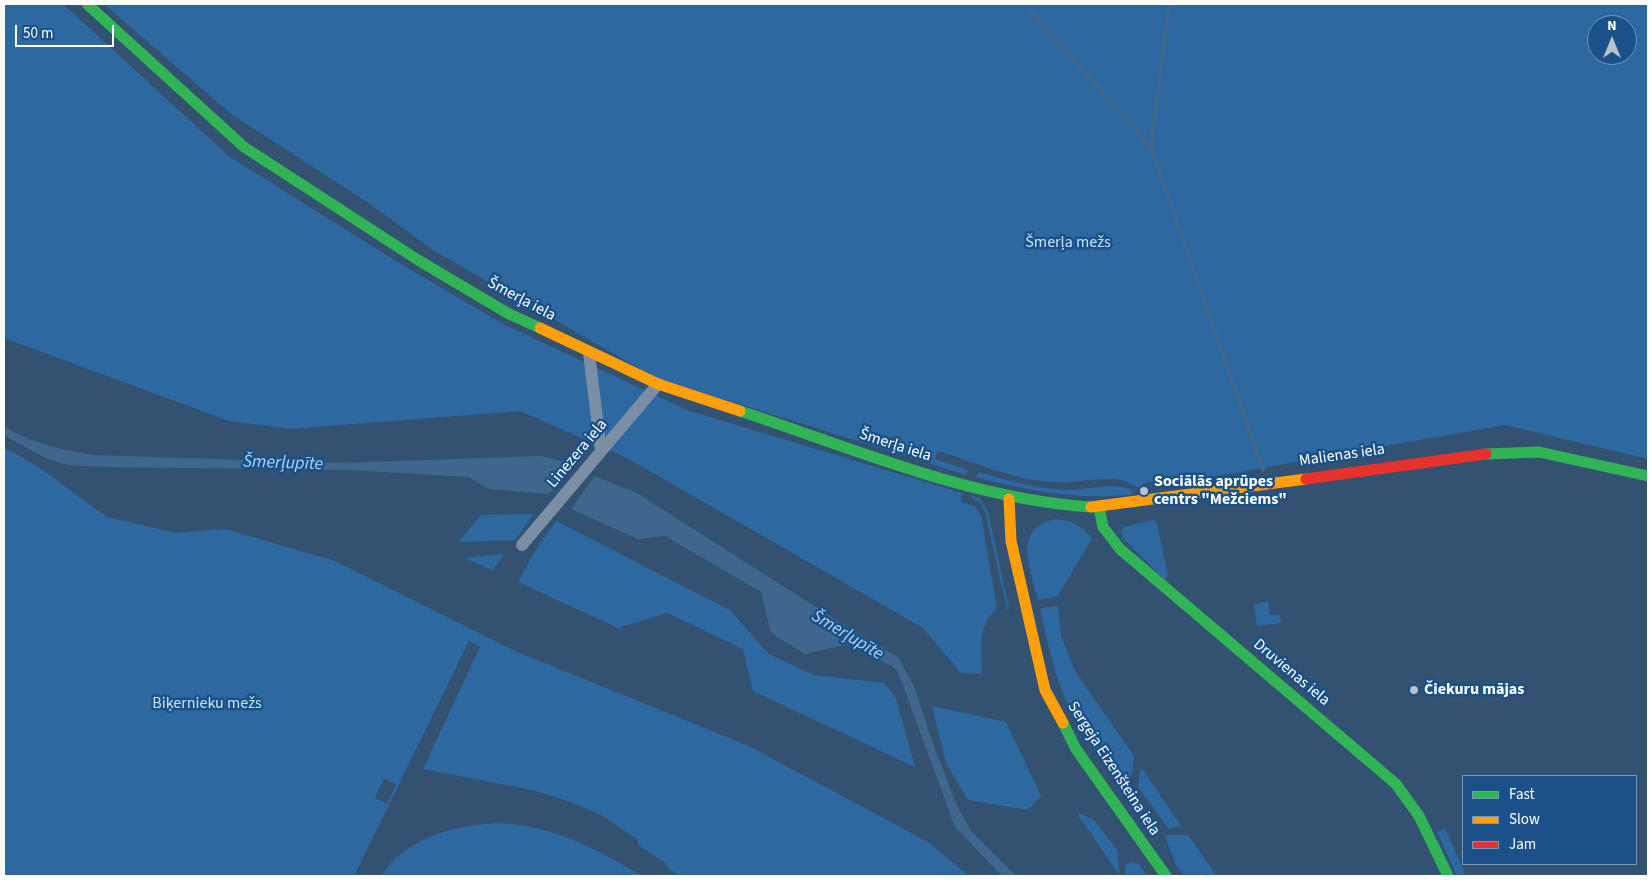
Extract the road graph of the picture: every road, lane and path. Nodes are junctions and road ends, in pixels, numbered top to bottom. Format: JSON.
{"nodes":[{"id":1,"x":87,"y":4,"type":"edge"},
{"id":2,"x":589,"y":353,"type":"junction"},
{"id":3,"x":658,"y":384,"type":"junction"},
{"id":4,"x":601,"y":451,"type":"junction"},
{"id":5,"x":1648,"y":476,"type":"edge"},
{"id":6,"x":1009,"y":499,"type":"junction"},
{"id":7,"x":1099,"y":508,"type":"junction"},
{"id":8,"x":522,"y":545,"type":"dead end"},
{"id":9,"x":1166,"y":876,"type":"edge"},
{"id":10,"x":1448,"y":876,"type":"edge"}],
"edges":[{"from":1,"to":2,"type":"street","name":"Šmerļa iela"},
{"from":2,"to":3,"type":"street","name":"Šmerļa iela"},
{"from":2,"to":4,"type":"street"},
{"from":3,"to":4,"type":"street","name":"Linezera iela"},
{"from":3,"to":6,"type":"street","name":"Šmerļa iela"},
{"from":4,"to":8,"type":"street","name":"Linezera iela"},
{"from":5,"to":7,"type":"street","name":"Malienas iela"},
{"from":6,"to":7,"type":"street","name":"Malienas iela"},
{"from":6,"to":9,"type":"street","name":"Sergeja Eizenšteina iela"},
{"from":7,"to":10,"type":"street","name":"Druvienas iela"}]}
